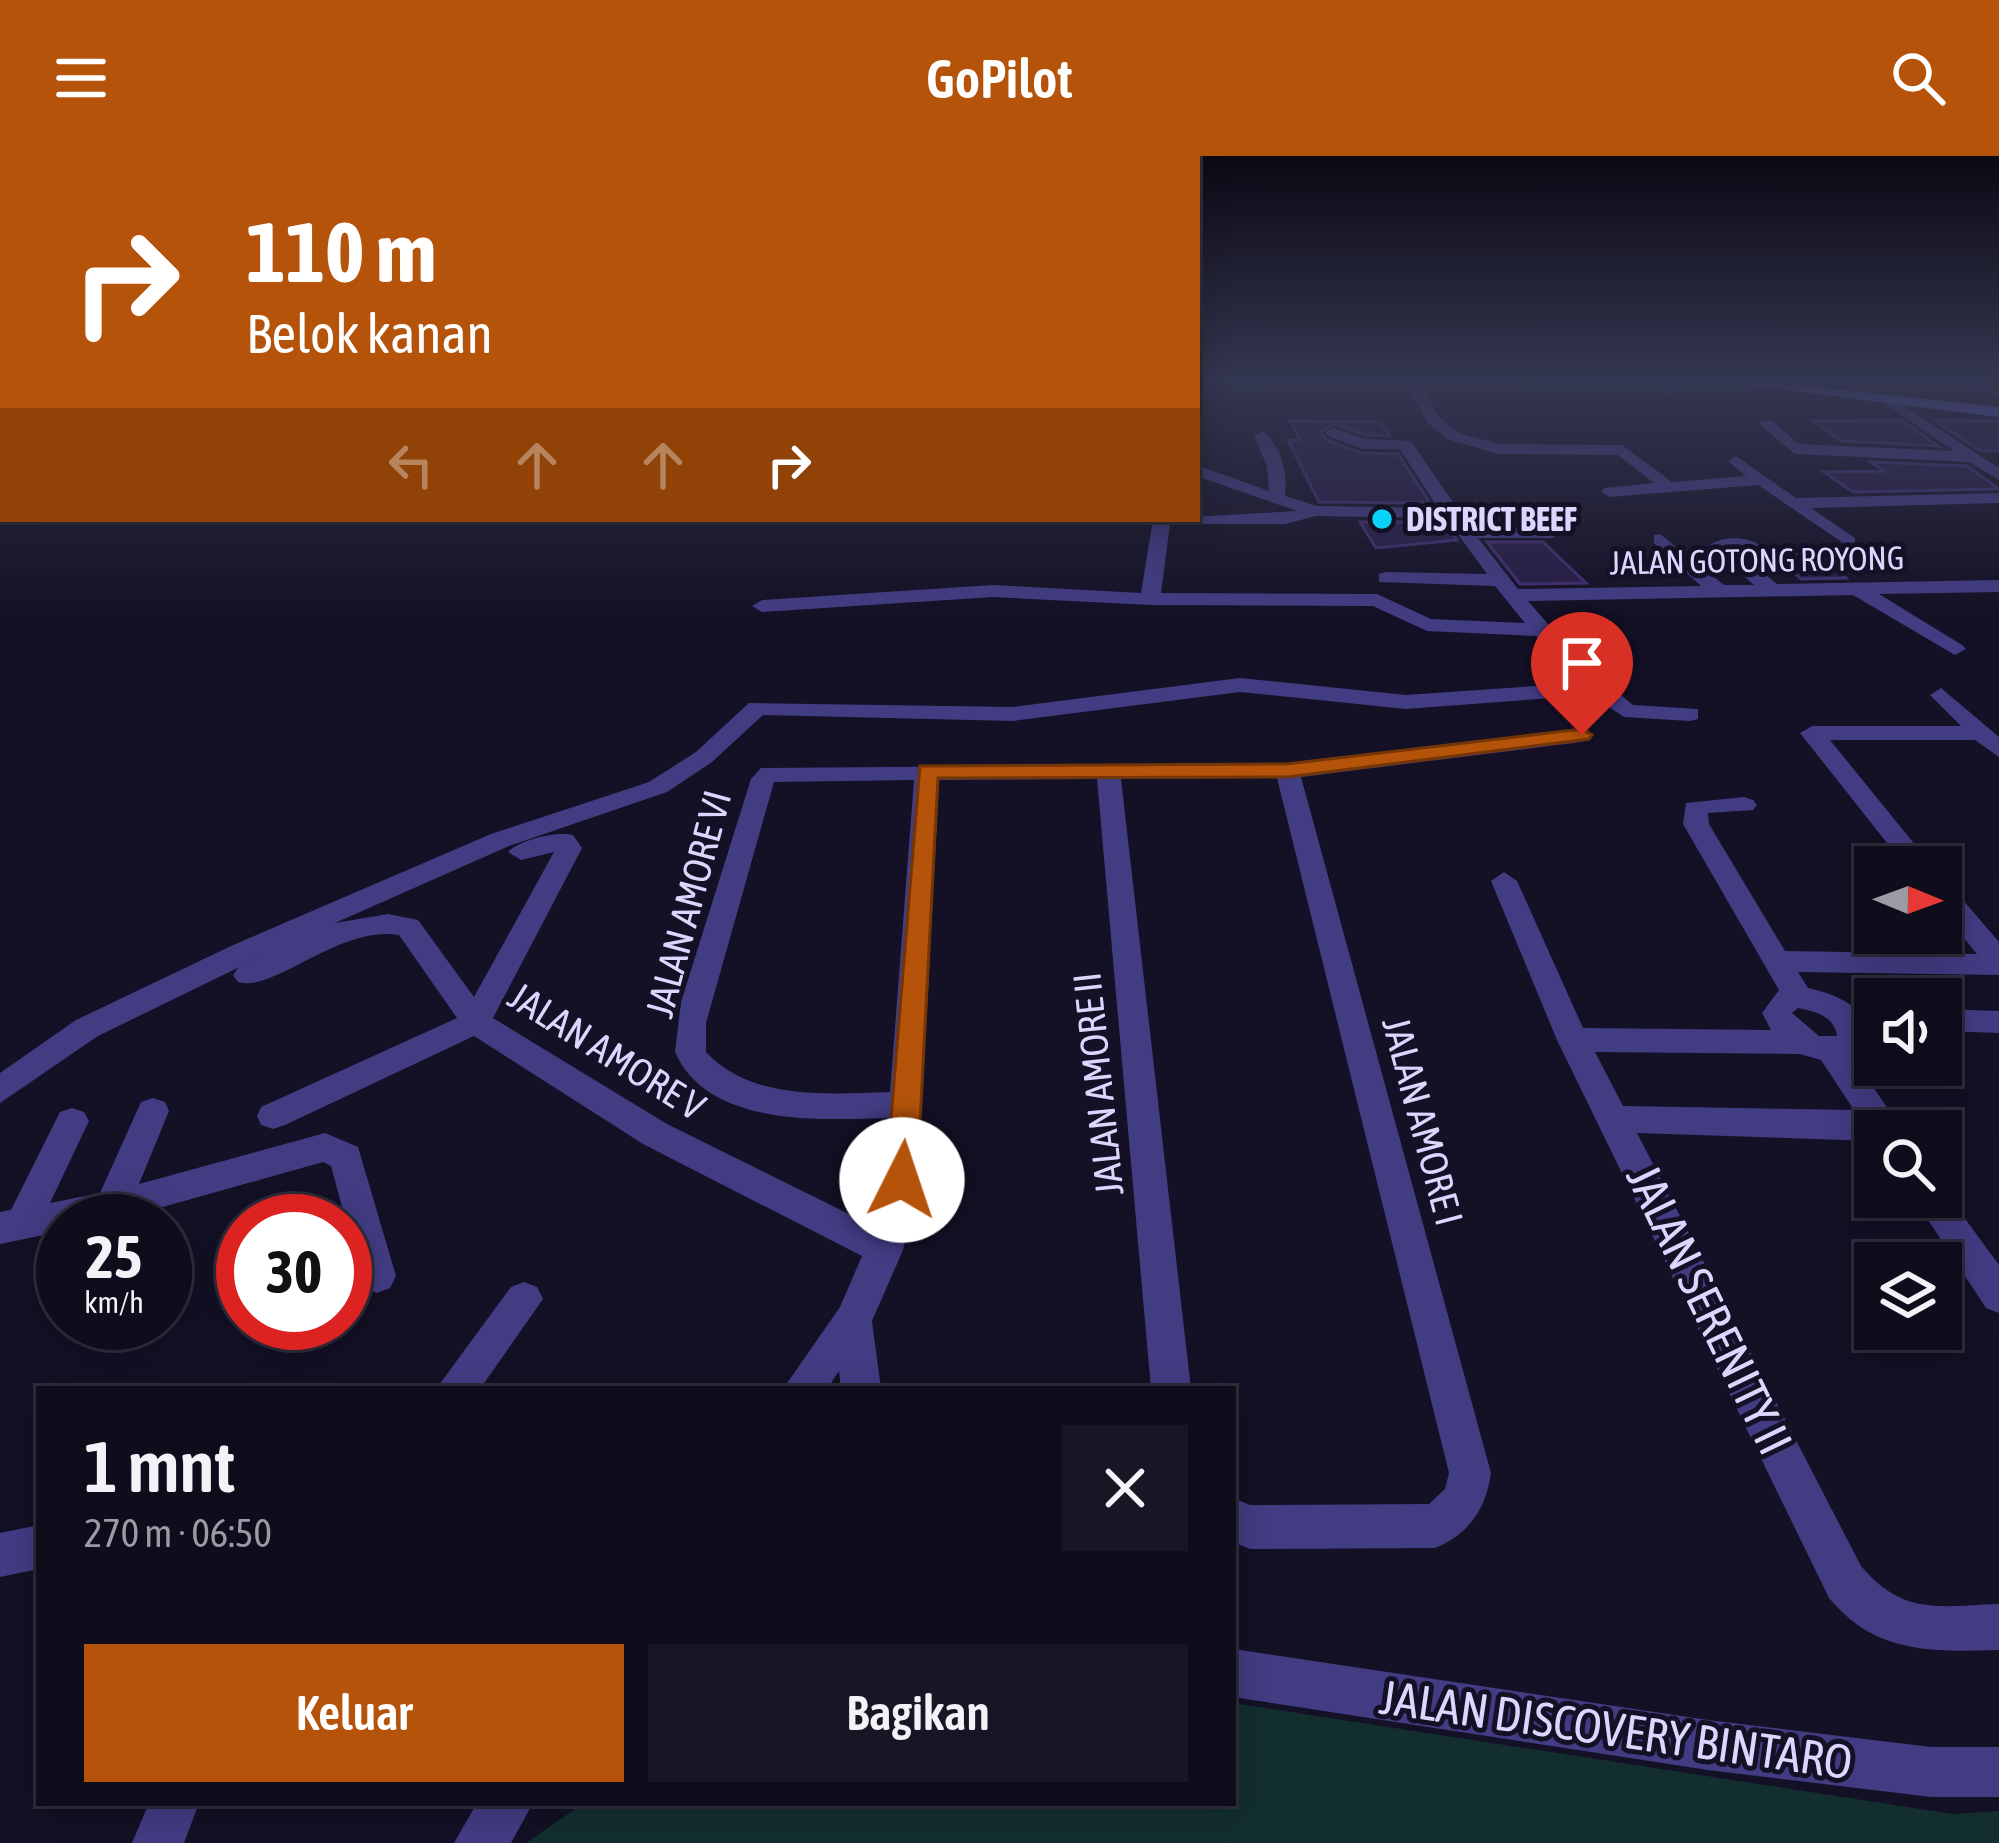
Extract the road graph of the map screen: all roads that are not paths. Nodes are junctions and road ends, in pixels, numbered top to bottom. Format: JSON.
{"nodes":[{"id":1,"x":1270,"y":458,"type":"edge"},
{"id":2,"x":1414,"y":458,"type":"edge"},
{"id":3,"x":1632,"y":458,"type":"edge"},
{"id":4,"x":1971,"y":458,"type":"edge"},
{"id":5,"x":1736,"y":461,"type":"dead end"},
{"id":6,"x":1202,"y":472,"type":"dead end"},
{"id":7,"x":1999,"y":476,"type":"edge"},
{"id":8,"x":1761,"y":480,"type":"junction"},
{"id":9,"x":1666,"y":485,"type":"junction"},
{"id":10,"x":1610,"y":492,"type":"dead end"},
{"id":11,"x":1276,"y":497,"type":"junction"},
{"id":12,"x":1999,"y":498,"type":"edge"},
{"id":13,"x":1792,"y":503,"type":"junction"},
{"id":14,"x":1316,"y":511,"type":"junction"},
{"id":15,"x":1451,"y":513,"type":"junction"},
{"id":16,"x":1200,"y":519,"type":"edge"},
{"id":17,"x":1166,"y":522,"type":"edge"},
{"id":18,"x":1465,"y":532,"type":"junction"},
{"id":19,"x":1552,"y":533,"type":"dead end"},
{"id":20,"x":1660,"y":539,"type":"dead end"},
{"id":21,"x":1750,"y":545,"type":"dead end"},
{"id":22,"x":1386,"y":578,"type":"dead end"},
{"id":23,"x":1906,"y":586,"type":"junction"},
{"id":24,"x":1999,"y":586,"type":"edge"},
{"id":25,"x":1854,"y":587,"type":"junction"},
{"id":26,"x":1509,"y":588,"type":"junction"},
{"id":27,"x":1772,"y":590,"type":"junction"},
{"id":28,"x":1720,"y":592,"type":"junction"},
{"id":29,"x":1150,"y":599,"type":"junction"},
{"id":30,"x":762,"y":606,"type":"dead end"},
{"id":31,"x":1544,"y":630,"type":"junction"},
{"id":32,"x":1955,"y":649,"type":"dead end"},
{"id":33,"x":1595,"y":688,"type":"junction"},
{"id":34,"x":1941,"y":695,"type":"dead end"},
{"id":35,"x":1690,"y":715,"type":"dead end"},
{"id":36,"x":1582,"y":735,"type":"dead end"},
{"id":37,"x":1990,"y":741,"type":"edge"},
{"id":38,"x":1108,"y":770,"type":"junction"},
{"id":39,"x":927,"y":771,"type":"junction"},
{"id":40,"x":1287,"y":771,"type":"junction"},
{"id":41,"x":1744,"y":805,"type":"dead end"},
{"id":42,"x":1903,"y":846,"type":"edge"},
{"id":43,"x":502,"y":859,"type":"dead end"},
{"id":44,"x":1504,"y":880,"type":"dead end"},
{"id":45,"x":1962,"y":918,"type":"edge"},
{"id":46,"x":1776,"y":961,"type":"junction"},
{"id":47,"x":1999,"y":963,"type":"edge"},
{"id":48,"x":248,"y":975,"type":"dead end"},
{"id":49,"x":1798,"y":997,"type":"junction"},
{"id":50,"x":1854,"y":1015,"type":"edge"},
{"id":51,"x":1962,"y":1021,"type":"edge"},
{"id":52,"x":476,"y":1022,"type":"junction"},
{"id":53,"x":1999,"y":1022,"type":"edge"},
{"id":54,"x":1854,"y":1027,"type":"edge"},
{"id":55,"x":1573,"y":1040,"type":"junction"},
{"id":56,"x":1817,"y":1046,"type":"junction"},
{"id":57,"x":0,"y":1090,"type":"edge"},
{"id":58,"x":907,"y":1104,"type":"junction"},
{"id":59,"x":1869,"y":1110,"type":"edge"},
{"id":60,"x":153,"y":1111,"type":"dead end"},
{"id":61,"x":273,"y":1116,"type":"dead end"},
{"id":62,"x":1615,"y":1119,"type":"junction"},
{"id":63,"x":72,"y":1120,"type":"dead end"},
{"id":64,"x":1854,"y":1127,"type":"edge"},
{"id":65,"x":117,"y":1194,"type":"edge"},
{"id":66,"x":154,"y":1194,"type":"edge"},
{"id":67,"x":1945,"y":1218,"type":"edge"},
{"id":68,"x":11,"y":1227,"type":"edge"},
{"id":69,"x":885,"y":1250,"type":"junction"},
{"id":70,"x":377,"y":1276,"type":"dead end"},
{"id":71,"x":1999,"y":1296,"type":"edge"},
{"id":72,"x":524,"y":1300,"type":"dead end"},
{"id":73,"x":853,"y":1320,"type":"junction"},
{"id":74,"x":458,"y":1386,"type":"edge"},
{"id":75,"x":805,"y":1386,"type":"edge"},
{"id":76,"x":861,"y":1386,"type":"edge"},
{"id":77,"x":1172,"y":1386,"type":"edge"},
{"id":78,"x":1236,"y":1521,"type":"edge"},
{"id":79,"x":36,"y":1548,"type":"edge"},
{"id":80,"x":0,"y":1555,"type":"edge"},
{"id":81,"x":1999,"y":1627,"type":"edge"},
{"id":82,"x":1236,"y":1673,"type":"edge"},
{"id":83,"x":1999,"y":1772,"type":"edge"},
{"id":84,"x":173,"y":1806,"type":"edge"},
{"id":85,"x":506,"y":1806,"type":"edge"},
{"id":86,"x":158,"y":1843,"type":"edge"},
{"id":87,"x":480,"y":1843,"type":"edge"}],
"edges":[{"from":1,"to":11,"type":"street"},
{"from":2,"to":15,"type":"street"},
{"from":3,"to":9,"type":"street"},
{"from":4,"to":7,"type":"street"},
{"from":5,"to":8,"type":"street"},
{"from":6,"to":11,"type":"street"},
{"from":8,"to":9,"type":"street"},
{"from":8,"to":13,"type":"street"},
{"from":9,"to":10,"type":"street"},
{"from":11,"to":14,"type":"street"},
{"from":12,"to":13,"type":"street"},
{"from":13,"to":23,"type":"street"},
{"from":14,"to":15,"type":"street"},
{"from":14,"to":16,"type":"street"},
{"from":15,"to":18,"type":"street"},
{"from":17,"to":29,"type":"street"},
{"from":18,"to":19,"type":"street"},
{"from":18,"to":26,"type":"street"},
{"from":20,"to":28,"type":"street"},
{"from":21,"to":27,"type":"street"},
{"from":22,"to":26,"type":"street","name":"JALAN GOTONG ROYONG"},
{"from":23,"to":24,"type":"street","name":"JALAN GOTONG ROYONG"},
{"from":23,"to":25,"type":"street","name":"JALAN GOTONG ROYONG"},
{"from":25,"to":27,"type":"street","name":"JALAN GOTONG ROYONG"},
{"from":25,"to":32,"type":"street"},
{"from":26,"to":28,"type":"street","name":"JALAN GOTONG ROYONG"},
{"from":26,"to":31,"type":"street"},
{"from":27,"to":28,"type":"street","name":"JALAN GOTONG ROYONG"},
{"from":29,"to":30,"type":"street"},
{"from":29,"to":31,"type":"street"},
{"from":31,"to":33,"type":"street"},
{"from":33,"to":35,"type":"street"},
{"from":33,"to":57,"type":"street"},
{"from":34,"to":37,"type":"street"},
{"from":36,"to":40,"type":"street"},
{"from":37,"to":42,"type":"street"},
{"from":38,"to":39,"type":"street"},
{"from":38,"to":40,"type":"street"},
{"from":38,"to":77,"type":"street","name":"JALAN AMORE II"},
{"from":39,"to":58,"type":"street"},
{"from":39,"to":58,"type":"street","name":"JALAN AMORE VI"},
{"from":40,"to":78,"type":"street","name":"JALAN AMORE I"},
{"from":41,"to":46,"type":"street"},
{"from":43,"to":52,"type":"street"},
{"from":44,"to":55,"type":"street","name":"JALAN SERENITY II"},
{"from":45,"to":47,"type":"street"},
{"from":46,"to":47,"type":"street"},
{"from":46,"to":49,"type":"street"},
{"from":48,"to":52,"type":"street","name":"JALAN AMORE V"},
{"from":49,"to":50,"type":"street"},
{"from":49,"to":56,"type":"street"},
{"from":51,"to":53,"type":"street"},
{"from":52,"to":61,"type":"street"},
{"from":52,"to":69,"type":"street","name":"JALAN AMORE V"},
{"from":54,"to":56,"type":"street"},
{"from":55,"to":56,"type":"street"},
{"from":55,"to":62,"type":"street","name":"JALAN SERENITY II"},
{"from":56,"to":59,"type":"street"},
{"from":58,"to":69,"type":"street"},
{"from":60,"to":65,"type":"street"},
{"from":62,"to":64,"type":"street"},
{"from":62,"to":81,"type":"street","name":"JALAN SERENITY II"},
{"from":63,"to":68,"type":"street"},
{"from":66,"to":70,"type":"street"},
{"from":67,"to":71,"type":"street"},
{"from":69,"to":73,"type":"street"},
{"from":72,"to":74,"type":"street"},
{"from":73,"to":75,"type":"street"},
{"from":73,"to":76,"type":"street"},
{"from":79,"to":80,"type":"street"},
{"from":82,"to":83,"type":"street","name":"JALAN DISCOVERY BINTARO"},
{"from":84,"to":86,"type":"street"},
{"from":85,"to":87,"type":"street"}]}
